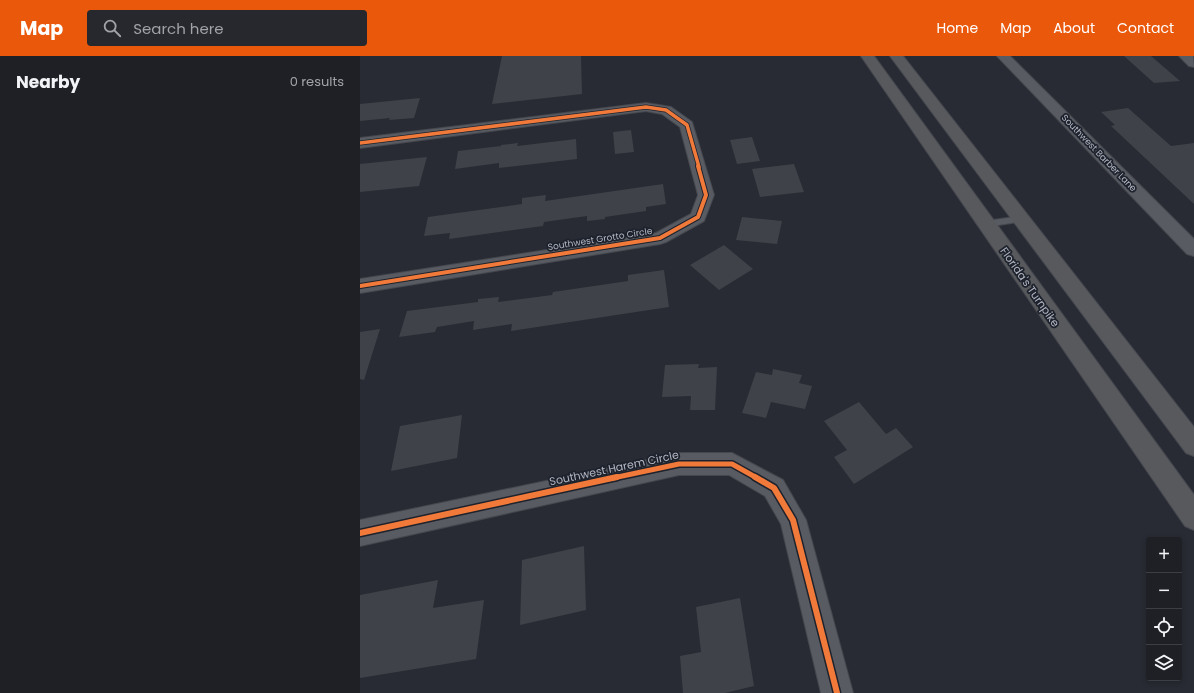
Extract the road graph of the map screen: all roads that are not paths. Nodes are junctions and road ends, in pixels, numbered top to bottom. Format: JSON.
{"nodes":[{"id":1,"x":868,"y":56,"type":"edge"},
{"id":2,"x":896,"y":56,"type":"edge"},
{"id":3,"x":1003,"y":56,"type":"edge"},
{"id":4,"x":1185,"y":56,"type":"edge"},
{"id":5,"x":1194,"y":63,"type":"edge"},
{"id":6,"x":360,"y":143,"type":"edge"},
{"id":7,"x":1021,"y":219,"type":"junction"},
{"id":8,"x":986,"y":224,"type":"junction"},
{"id":9,"x":1194,"y":228,"type":"edge"},
{"id":10,"x":1175,"y":231,"type":"junction"},
{"id":11,"x":1194,"y":250,"type":"edge"},
{"id":12,"x":360,"y":286,"type":"edge"},
{"id":13,"x":1194,"y":445,"type":"edge"},
{"id":14,"x":1194,"y":517,"type":"edge"},
{"id":15,"x":360,"y":533,"type":"edge"},
{"id":16,"x":837,"y":693,"type":"edge"}],
"edges":[{"from":1,"to":8,"type":"highway","name":"Florida's Turnpike"},
{"from":2,"to":7,"type":"highway"},
{"from":3,"to":10,"type":"street","name":"Southwest Barber Lane"},
{"from":4,"to":5,"type":"street"},
{"from":6,"to":12,"type":"street","name":"Southwest Grotto Circle"},
{"from":7,"to":8,"type":"lane"},
{"from":7,"to":13,"type":"highway"},
{"from":8,"to":14,"type":"highway","name":"Florida's Turnpike"},
{"from":9,"to":10,"type":"street"},
{"from":10,"to":11,"type":"street","name":"Southwest Barber Lane"},
{"from":15,"to":16,"type":"street","name":"Southwest Harem Circle"}]}
